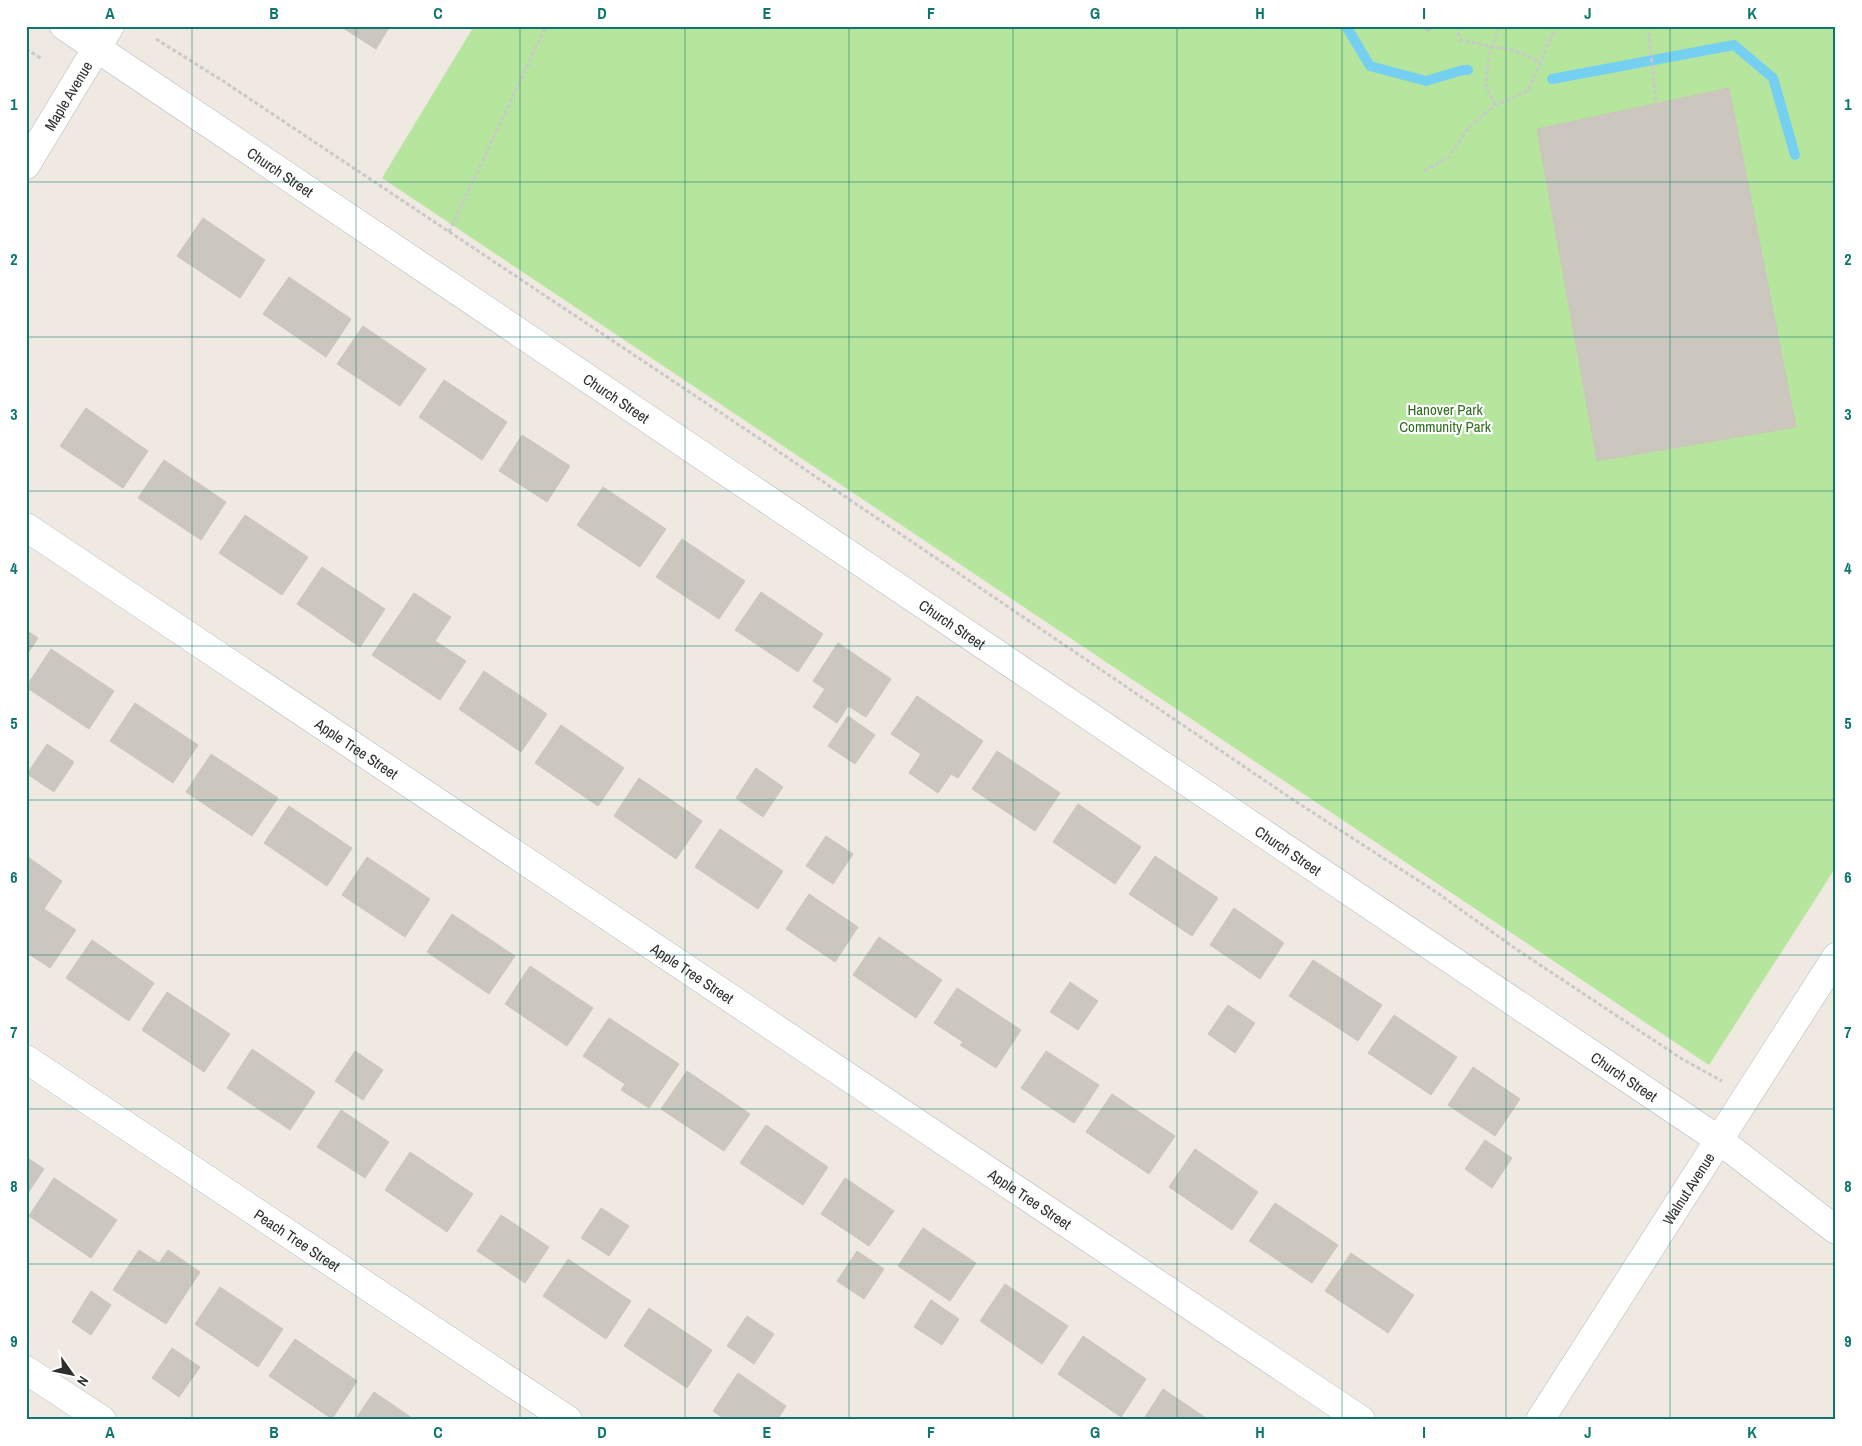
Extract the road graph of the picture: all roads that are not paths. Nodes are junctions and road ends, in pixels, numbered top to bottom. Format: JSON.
{"nodes":[{"id":1,"x":64,"y":26,"type":"edge"},
{"id":2,"x":103,"y":37,"type":"edge"},
{"id":3,"x":26,"y":164,"type":"edge"},
{"id":4,"x":26,"y":526,"type":"edge"},
{"id":5,"x":1836,"y":957,"type":"edge"},
{"id":6,"x":26,"y":1059,"type":"edge"},
{"id":7,"x":1719,"y":1140,"type":"junction"},
{"id":8,"x":1836,"y":1230,"type":"edge"},
{"id":9,"x":26,"y":1370,"type":"edge"},
{"id":10,"x":102,"y":1420,"type":"edge"},
{"id":11,"x":568,"y":1420,"type":"edge"},
{"id":12,"x":1361,"y":1420,"type":"edge"},
{"id":13,"x":1540,"y":1420,"type":"edge"}],
"edges":[{"from":1,"to":2,"type":"street","name":"Church Street"},
{"from":2,"to":3,"type":"street","name":"Maple Avenue"},
{"from":2,"to":7,"type":"street","name":"Church Street"},
{"from":4,"to":12,"type":"street","name":"Apple Tree Street"},
{"from":5,"to":7,"type":"street","name":"Walnut Avenue"},
{"from":6,"to":11,"type":"street","name":"Peach Tree Street"},
{"from":7,"to":8,"type":"street","name":"Church Street"},
{"from":7,"to":13,"type":"street","name":"Walnut Avenue"},
{"from":9,"to":10,"type":"street"}]}
